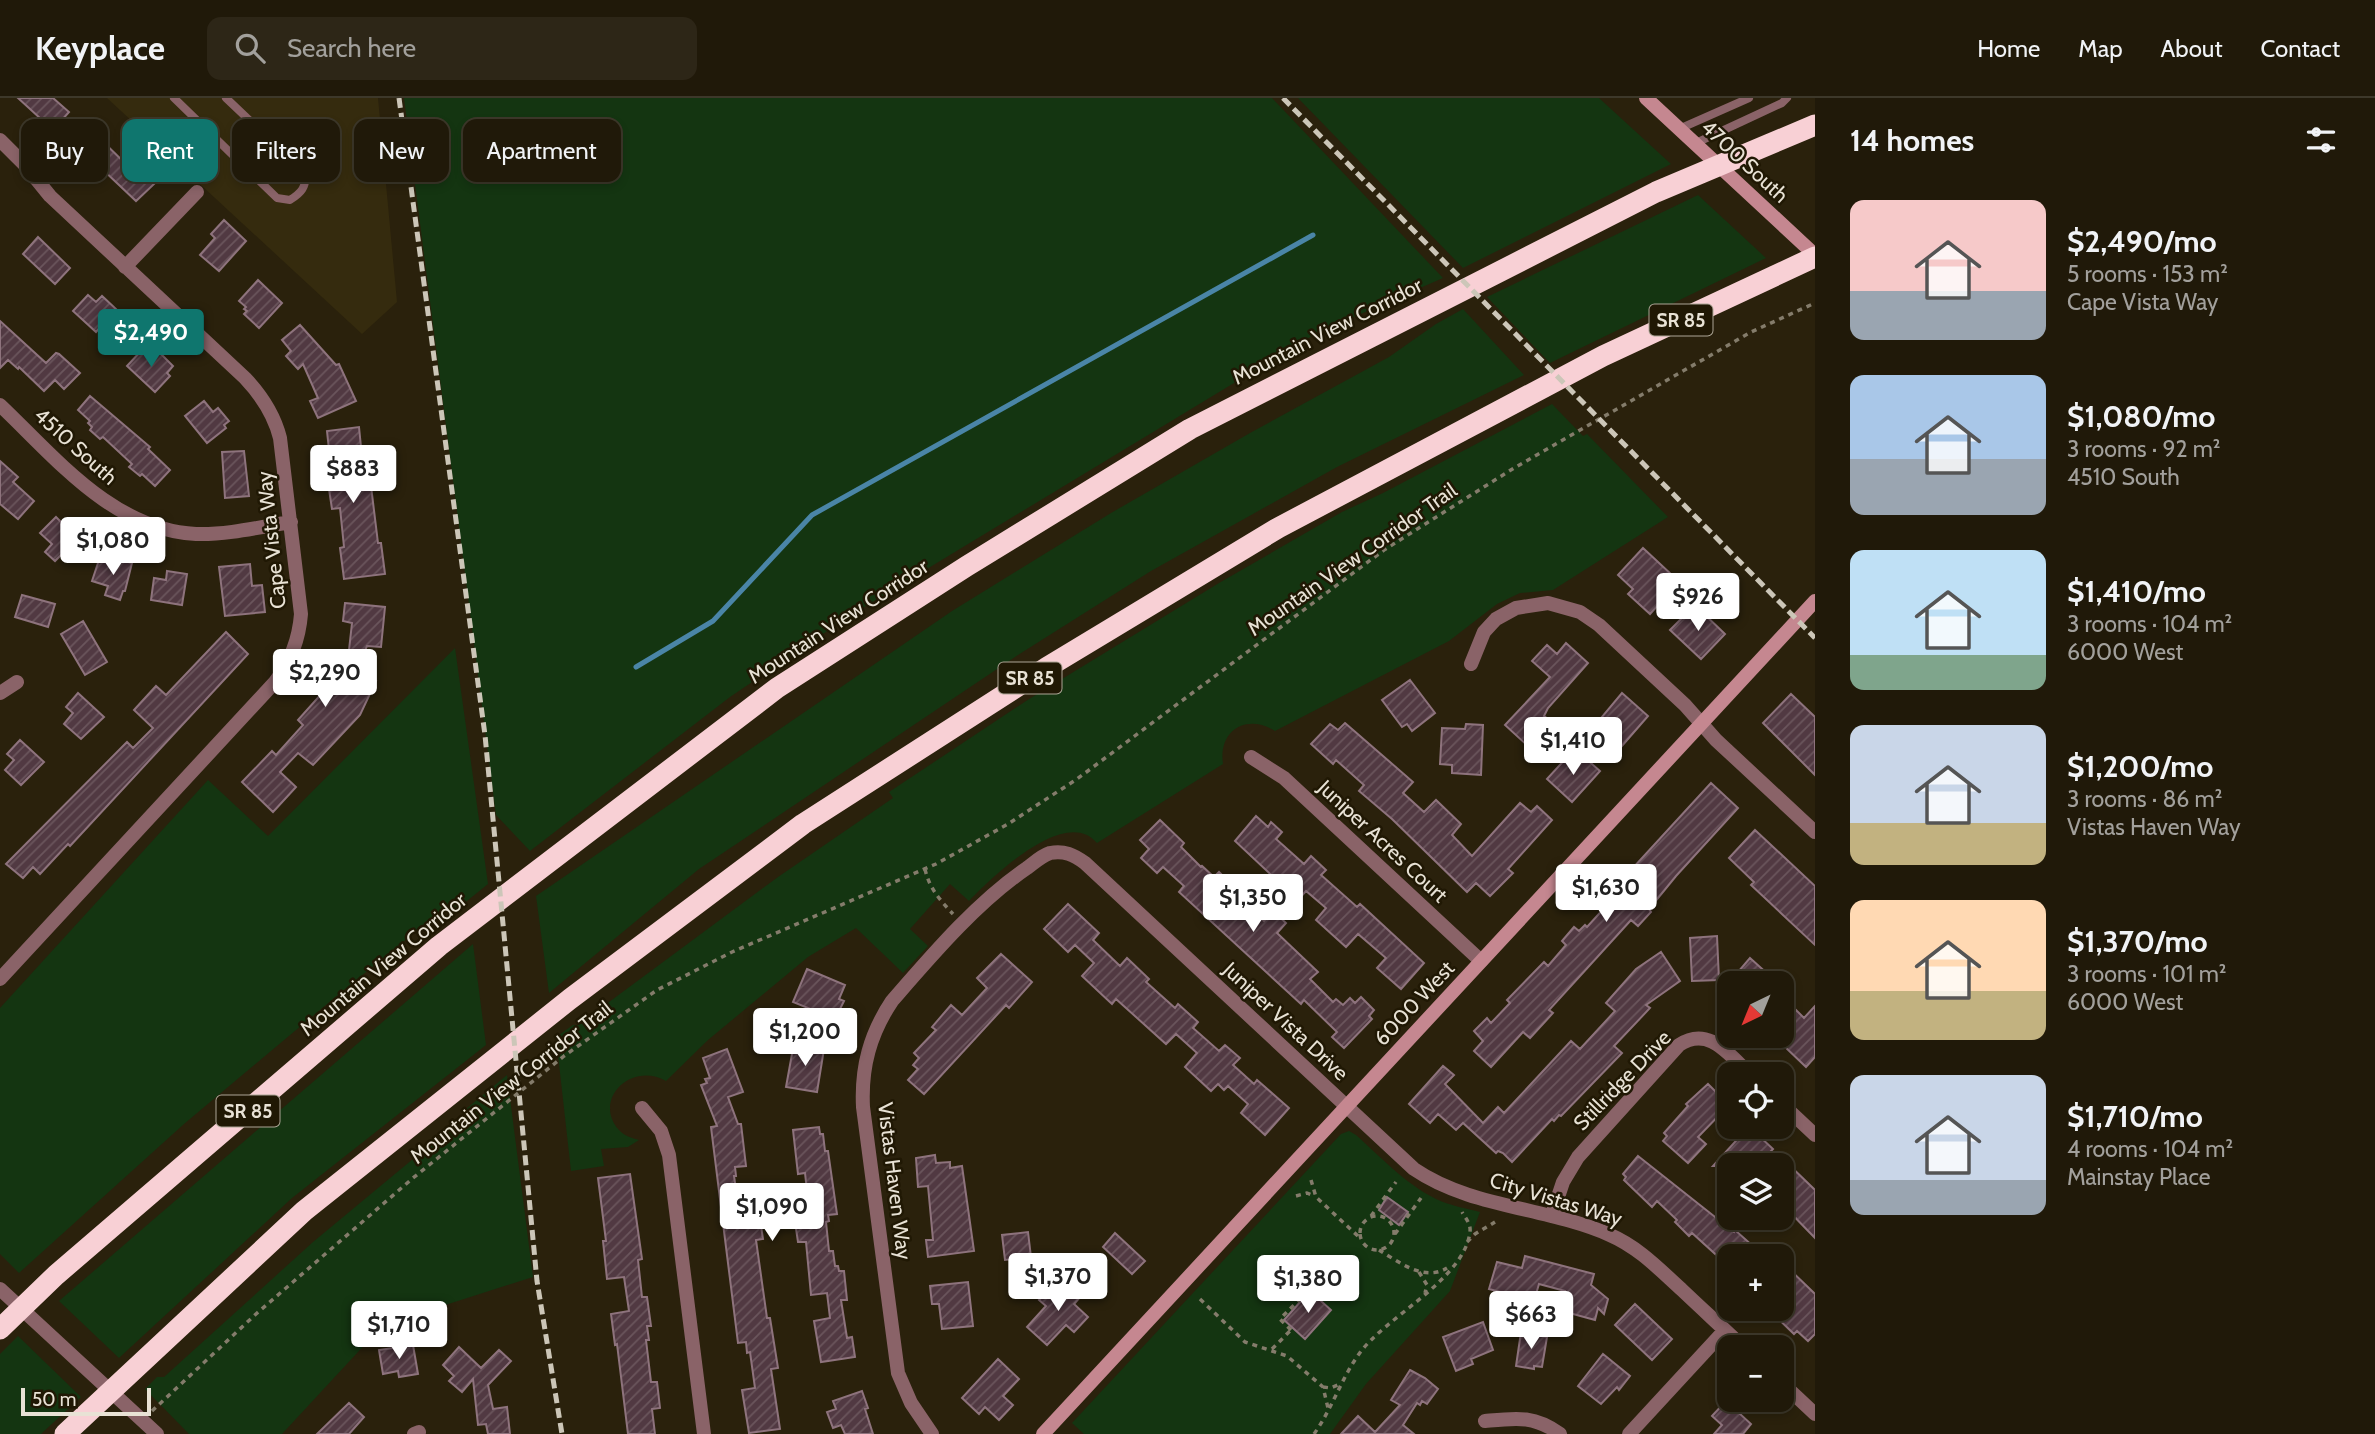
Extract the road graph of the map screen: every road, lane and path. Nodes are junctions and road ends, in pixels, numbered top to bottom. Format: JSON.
{"nodes":[{"id":1,"x":174,"y":98,"type":"edge"},
{"id":2,"x":227,"y":98,"type":"edge"},
{"id":3,"x":1646,"y":98,"type":"edge"},
{"id":4,"x":1749,"y":98,"type":"edge"},
{"id":5,"x":1787,"y":98,"type":"edge"},
{"id":6,"x":1815,"y":125,"type":"edge"},
{"id":7,"x":1679,"y":129,"type":"junction"},
{"id":8,"x":0,"y":140,"type":"edge"},
{"id":9,"x":1696,"y":144,"type":"junction"},
{"id":10,"x":197,"y":192,"type":"dead end"},
{"id":11,"x":1815,"y":256,"type":"edge"},
{"id":12,"x":125,"y":267,"type":"junction"},
{"id":13,"x":1815,"y":303,"type":"edge"},
{"id":14,"x":0,"y":405,"type":"edge"},
{"id":15,"x":291,"y":522,"type":"junction"},
{"id":16,"x":1815,"y":601,"type":"edge"},
{"id":17,"x":1471,"y":664,"type":"dead end"},
{"id":18,"x":17,"y":682,"type":"dead end"},
{"id":19,"x":0,"y":693,"type":"edge"},
{"id":20,"x":1702,"y":724,"type":"junction"},
{"id":21,"x":1251,"y":757,"type":"dead end"},
{"id":22,"x":1815,"y":832,"type":"edge"},
{"id":23,"x":1071,"y":854,"type":"joint"},
{"id":24,"x":925,"y":869,"type":"junction"},
{"id":25,"x":939,"y":900,"type":"dead end"},
{"id":26,"x":1482,"y":961,"type":"junction"},
{"id":27,"x":0,"y":979,"type":"edge"},
{"id":28,"x":1737,"y":1062,"type":"edge"},
{"id":29,"x":1347,"y":1107,"type":"junction"},
{"id":30,"x":642,"y":1108,"type":"dead end"},
{"id":31,"x":1794,"y":1115,"type":"edge"},
{"id":32,"x":1815,"y":1135,"type":"edge"},
{"id":33,"x":1311,"y":1180,"type":"dead end"},
{"id":34,"x":1396,"y":1182,"type":"dead end"},
{"id":35,"x":1296,"y":1196,"type":"dead end"},
{"id":36,"x":1316,"y":1197,"type":"junction"},
{"id":37,"x":1421,"y":1198,"type":"dead end"},
{"id":38,"x":1462,"y":1212,"type":"dead end"},
{"id":39,"x":1552,"y":1215,"type":"junction"},
{"id":40,"x":1371,"y":1216,"type":"junction"},
{"id":41,"x":1495,"y":1222,"type":"dead end"},
{"id":42,"x":1394,"y":1235,"type":"junction"},
{"id":43,"x":1361,"y":1240,"type":"junction"},
{"id":44,"x":1466,"y":1244,"type":"junction"},
{"id":45,"x":1379,"y":1250,"type":"junction"},
{"id":46,"x":1452,"y":1266,"type":"junction"},
{"id":47,"x":1418,"y":1270,"type":"junction"},
{"id":48,"x":0,"y":1289,"type":"edge"},
{"id":49,"x":1424,"y":1295,"type":"junction"},
{"id":50,"x":1302,"y":1297,"type":"dead end"},
{"id":51,"x":1200,"y":1299,"type":"dead end"},
{"id":52,"x":0,"y":1329,"type":"edge"},
{"id":53,"x":1725,"y":1330,"type":"junction"},
{"id":54,"x":1730,"y":1335,"type":"edge"},
{"id":55,"x":1272,"y":1349,"type":"junction"},
{"id":56,"x":1341,"y":1383,"type":"junction"},
{"id":57,"x":1323,"y":1387,"type":"junction"},
{"id":58,"x":1794,"y":1394,"type":"edge"},
{"id":59,"x":166,"y":1397,"type":"dead end"},
{"id":60,"x":1328,"y":1410,"type":"junction"},
{"id":61,"x":1815,"y":1414,"type":"edge"},
{"id":62,"x":1485,"y":1421,"type":"dead end"},
{"id":63,"x":70,"y":1429,"type":"edge"},
{"id":64,"x":157,"y":1434,"type":"edge"},
{"id":65,"x":704,"y":1434,"type":"edge"},
{"id":66,"x":932,"y":1434,"type":"edge"},
{"id":67,"x":1043,"y":1434,"type":"edge"},
{"id":68,"x":1314,"y":1434,"type":"edge"},
{"id":69,"x":1560,"y":1434,"type":"edge"},
{"id":70,"x":1629,"y":1434,"type":"edge"}],
"edges":[{"from":1,"to":2,"type":"lane"},
{"from":3,"to":7,"type":"street","name":"4700 South"},
{"from":4,"to":7,"type":"lane"},
{"from":5,"to":9,"type":"lane"},
{"from":6,"to":52,"type":"highway","name":"Mountain View Corridor","number":"SR 85"},
{"from":7,"to":9,"type":"street","name":"4700 South"},
{"from":8,"to":12,"type":"street","name":"Cape Vista Way"},
{"from":9,"to":11,"type":"street","name":"4700 South"},
{"from":10,"to":12,"type":"street"},
{"from":11,"to":63,"type":"highway","number":"SR 85"},
{"from":12,"to":15,"type":"street","name":"Cape Vista Way"},
{"from":13,"to":24,"type":"path","name":"Mountain View Corridor Trail"},
{"from":14,"to":15,"type":"street","name":"4510 South"},
{"from":15,"to":27,"type":"street","name":"Cape Vista Way"},
{"from":16,"to":20,"type":"street","name":"6000 West"},
{"from":17,"to":20,"type":"street"},
{"from":18,"to":19,"type":"street"},
{"from":20,"to":22,"type":"street"},
{"from":20,"to":26,"type":"street","name":"6000 West"},
{"from":21,"to":26,"type":"street","name":"Juniper Acres Court"},
{"from":23,"to":29,"type":"street","name":"Juniper Vista Drive"},
{"from":23,"to":66,"type":"street","name":"Vistas Haven Way"},
{"from":24,"to":25,"type":"path"},
{"from":24,"to":59,"type":"path","name":"Mountain View Corridor Trail"},
{"from":26,"to":29,"type":"street","name":"6000 West"},
{"from":28,"to":39,"type":"street","name":"Stillridge Drive"},
{"from":29,"to":39,"type":"street","name":"City Vistas Way"},
{"from":29,"to":67,"type":"street","name":"6000 West"},
{"from":30,"to":65,"type":"street"},
{"from":31,"to":32,"type":"street"},
{"from":33,"to":36,"type":"path"},
{"from":34,"to":40,"type":"path"},
{"from":35,"to":36,"type":"path"},
{"from":36,"to":43,"type":"path"},
{"from":37,"to":42,"type":"path"},
{"from":38,"to":44,"type":"path"},
{"from":39,"to":53,"type":"street","name":"City Vistas Way"},
{"from":40,"to":42,"type":"path"},
{"from":40,"to":43,"type":"path"},
{"from":41,"to":44,"type":"path"},
{"from":42,"to":45,"type":"path"},
{"from":43,"to":45,"type":"path"},
{"from":44,"to":46,"type":"path"},
{"from":45,"to":47,"type":"path"},
{"from":46,"to":47,"type":"path"},
{"from":46,"to":49,"type":"path"},
{"from":47,"to":49,"type":"path"},
{"from":48,"to":64,"type":"street"},
{"from":49,"to":56,"type":"path"},
{"from":50,"to":55,"type":"path"},
{"from":51,"to":55,"type":"path"},
{"from":53,"to":54,"type":"street","name":"City Vistas Way"},
{"from":53,"to":70,"type":"street"},
{"from":55,"to":57,"type":"path"},
{"from":56,"to":57,"type":"path"},
{"from":56,"to":60,"type":"path"},
{"from":57,"to":60,"type":"path"},
{"from":58,"to":61,"type":"street"},
{"from":60,"to":68,"type":"path"},
{"from":62,"to":69,"type":"street"}]}
